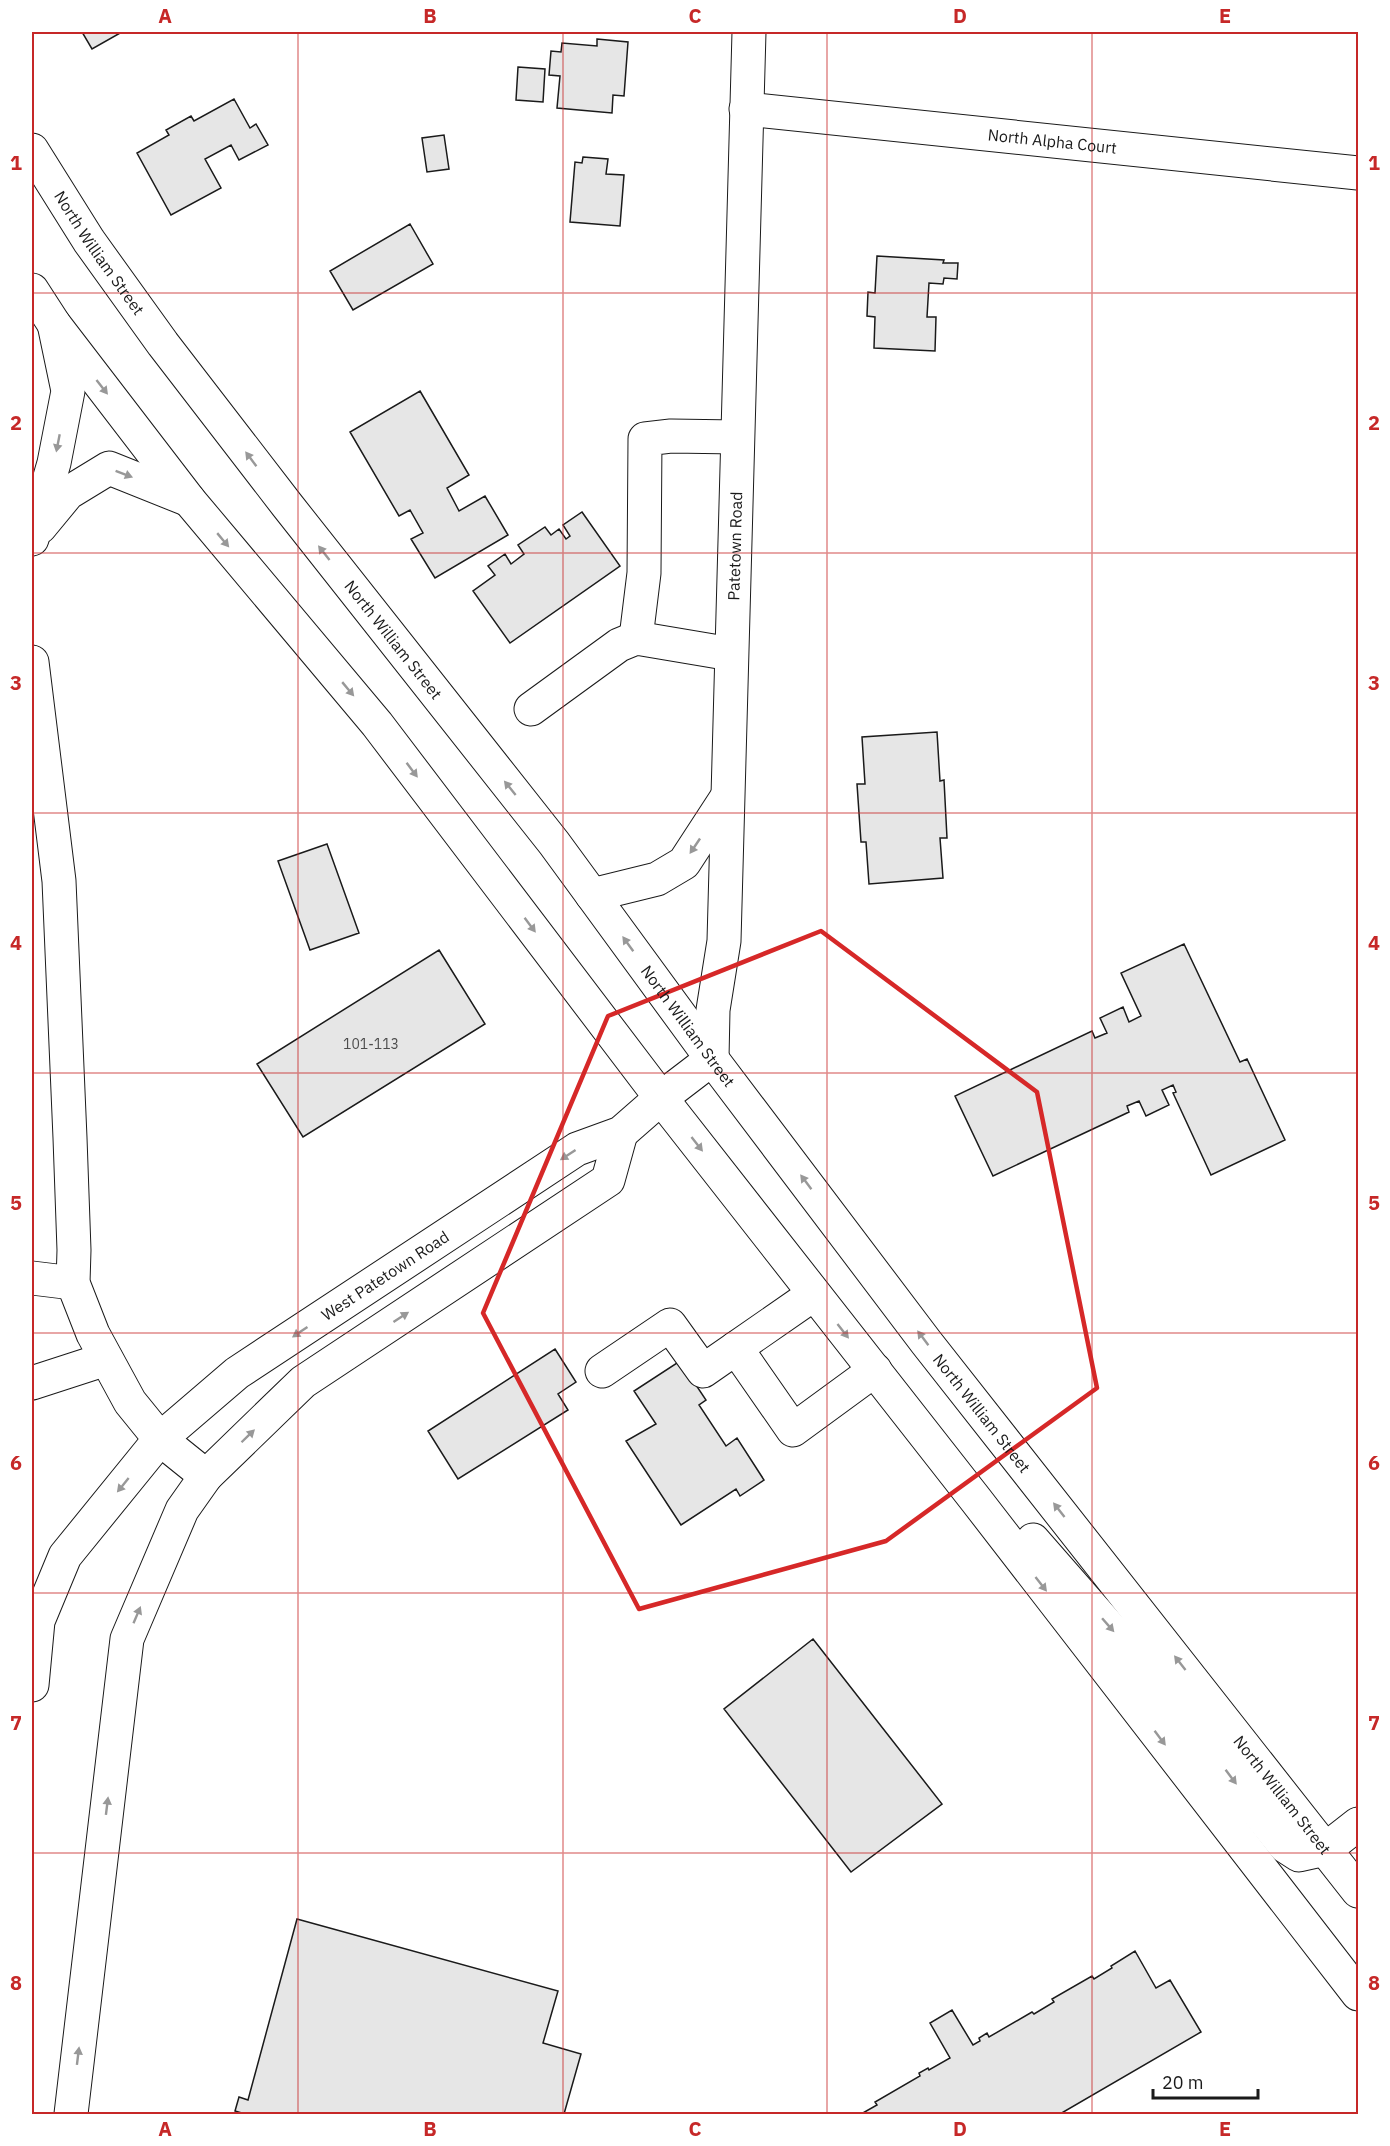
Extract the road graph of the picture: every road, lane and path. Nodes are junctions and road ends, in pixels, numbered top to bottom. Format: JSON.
{"nodes":[{"id":1,"x":749,"y":32,"type":"edge"},
{"id":2,"x":746,"y":109,"type":"junction"},
{"id":3,"x":32,"y":150,"type":"edge"},
{"id":4,"x":1359,"y":173,"type":"edge"},
{"id":5,"x":32,"y":290,"type":"edge"},
{"id":6,"x":54,"y":324,"type":"junction"},
{"id":7,"x":737,"y":437,"type":"junction"},
{"id":8,"x":189,"y":500,"type":"junction"},
{"id":9,"x":32,"y":538,"type":"edge"},
{"id":10,"x":636,"y":638,"type":"junction"},
{"id":11,"x":731,"y":654,"type":"junction"},
{"id":12,"x":32,"y":662,"type":"edge"},
{"id":13,"x":531,"y":709,"type":"dead end"},
{"id":14,"x":727,"y":797,"type":"junction"},
{"id":15,"x":592,"y":896,"type":"junction"},
{"id":16,"x":712,"y":1059,"type":"junction"},
{"id":17,"x":661,"y":1098,"type":"junction"},
{"id":18,"x":621,"y":1133,"type":"junction"},
{"id":19,"x":32,"y":1278,"type":"edge"},
{"id":20,"x":73,"y":1283,"type":"junction"},
{"id":21,"x":814,"y":1294,"type":"junction"},
{"id":22,"x":736,"y":1348,"type":"junction"},
{"id":23,"x":106,"y":1359,"type":"junction"},
{"id":24,"x":875,"y":1370,"type":"junction"},
{"id":25,"x":602,"y":1371,"type":"dead end"},
{"id":26,"x":32,"y":1383,"type":"edge"},
{"id":27,"x":160,"y":1439,"type":"junction"},
{"id":28,"x":206,"y":1476,"type":"junction"},
{"id":29,"x":976,"y":1500,"type":"junction"},
{"id":30,"x":32,"y":1685,"type":"edge"},
{"id":31,"x":1359,"y":1824,"type":"edge"},
{"id":32,"x":1326,"y":1849,"type":"junction"},
{"id":33,"x":1359,"y":1891,"type":"edge"},
{"id":34,"x":1359,"y":1994,"type":"edge"},
{"id":35,"x":71,"y":2115,"type":"edge"}],
"edges":[{"from":1,"to":2,"type":"main road","name":"Patetown Road"},
{"from":2,"to":4,"type":"main road","name":"North Alpha Court"},
{"from":2,"to":7,"type":"main road","name":"Patetown Road"},
{"from":15,"to":3,"type":"main road","name":"North William Street","one_way":true},
{"from":5,"to":6,"type":"main road"},
{"from":6,"to":8,"type":"main road","one_way":true},
{"from":6,"to":9,"type":"main road","one_way":true},
{"from":7,"to":10,"type":"main road"},
{"from":7,"to":11,"type":"main road","name":"Patetown Road"},
{"from":9,"to":8,"type":"main road","one_way":true},
{"from":8,"to":17,"type":"main road","one_way":true},
{"from":10,"to":11,"type":"main road"},
{"from":10,"to":13,"type":"main road"},
{"from":11,"to":14,"type":"main road","name":"Patetown Road"},
{"from":12,"to":20,"type":"main road"},
{"from":14,"to":15,"type":"main road","one_way":true},
{"from":14,"to":16,"type":"main road","name":"Patetown Road"},
{"from":16,"to":15,"type":"main road","name":"North William Street","one_way":true},
{"from":16,"to":17,"type":"main road","name":"West Patetown Road"},
{"from":32,"to":16,"type":"main road","name":"North William Street","one_way":true},
{"from":17,"to":18,"type":"main road","name":"West Patetown Road"},
{"from":17,"to":21,"type":"main road","one_way":true},
{"from":18,"to":27,"type":"main road","name":"West Patetown Road","one_way":true},
{"from":28,"to":18,"type":"main road","one_way":true},
{"from":19,"to":20,"type":"main road"},
{"from":20,"to":23,"type":"main road"},
{"from":21,"to":22,"type":"main road"},
{"from":21,"to":24,"type":"main road","one_way":true},
{"from":22,"to":24,"type":"main road"},
{"from":22,"to":25,"type":"main road"},
{"from":23,"to":26,"type":"main road"},
{"from":23,"to":27,"type":"main road"},
{"from":24,"to":29,"type":"main road"},
{"from":27,"to":28,"type":"main road"},
{"from":27,"to":30,"type":"main road","name":"West Patetown Road","one_way":true},
{"from":35,"to":28,"type":"main road","one_way":true},
{"from":29,"to":32,"type":"main road","one_way":true},
{"from":29,"to":34,"type":"main road","one_way":true},
{"from":31,"to":32,"type":"main road"},
{"from":32,"to":33,"type":"main road","name":"North William Street"}]}
